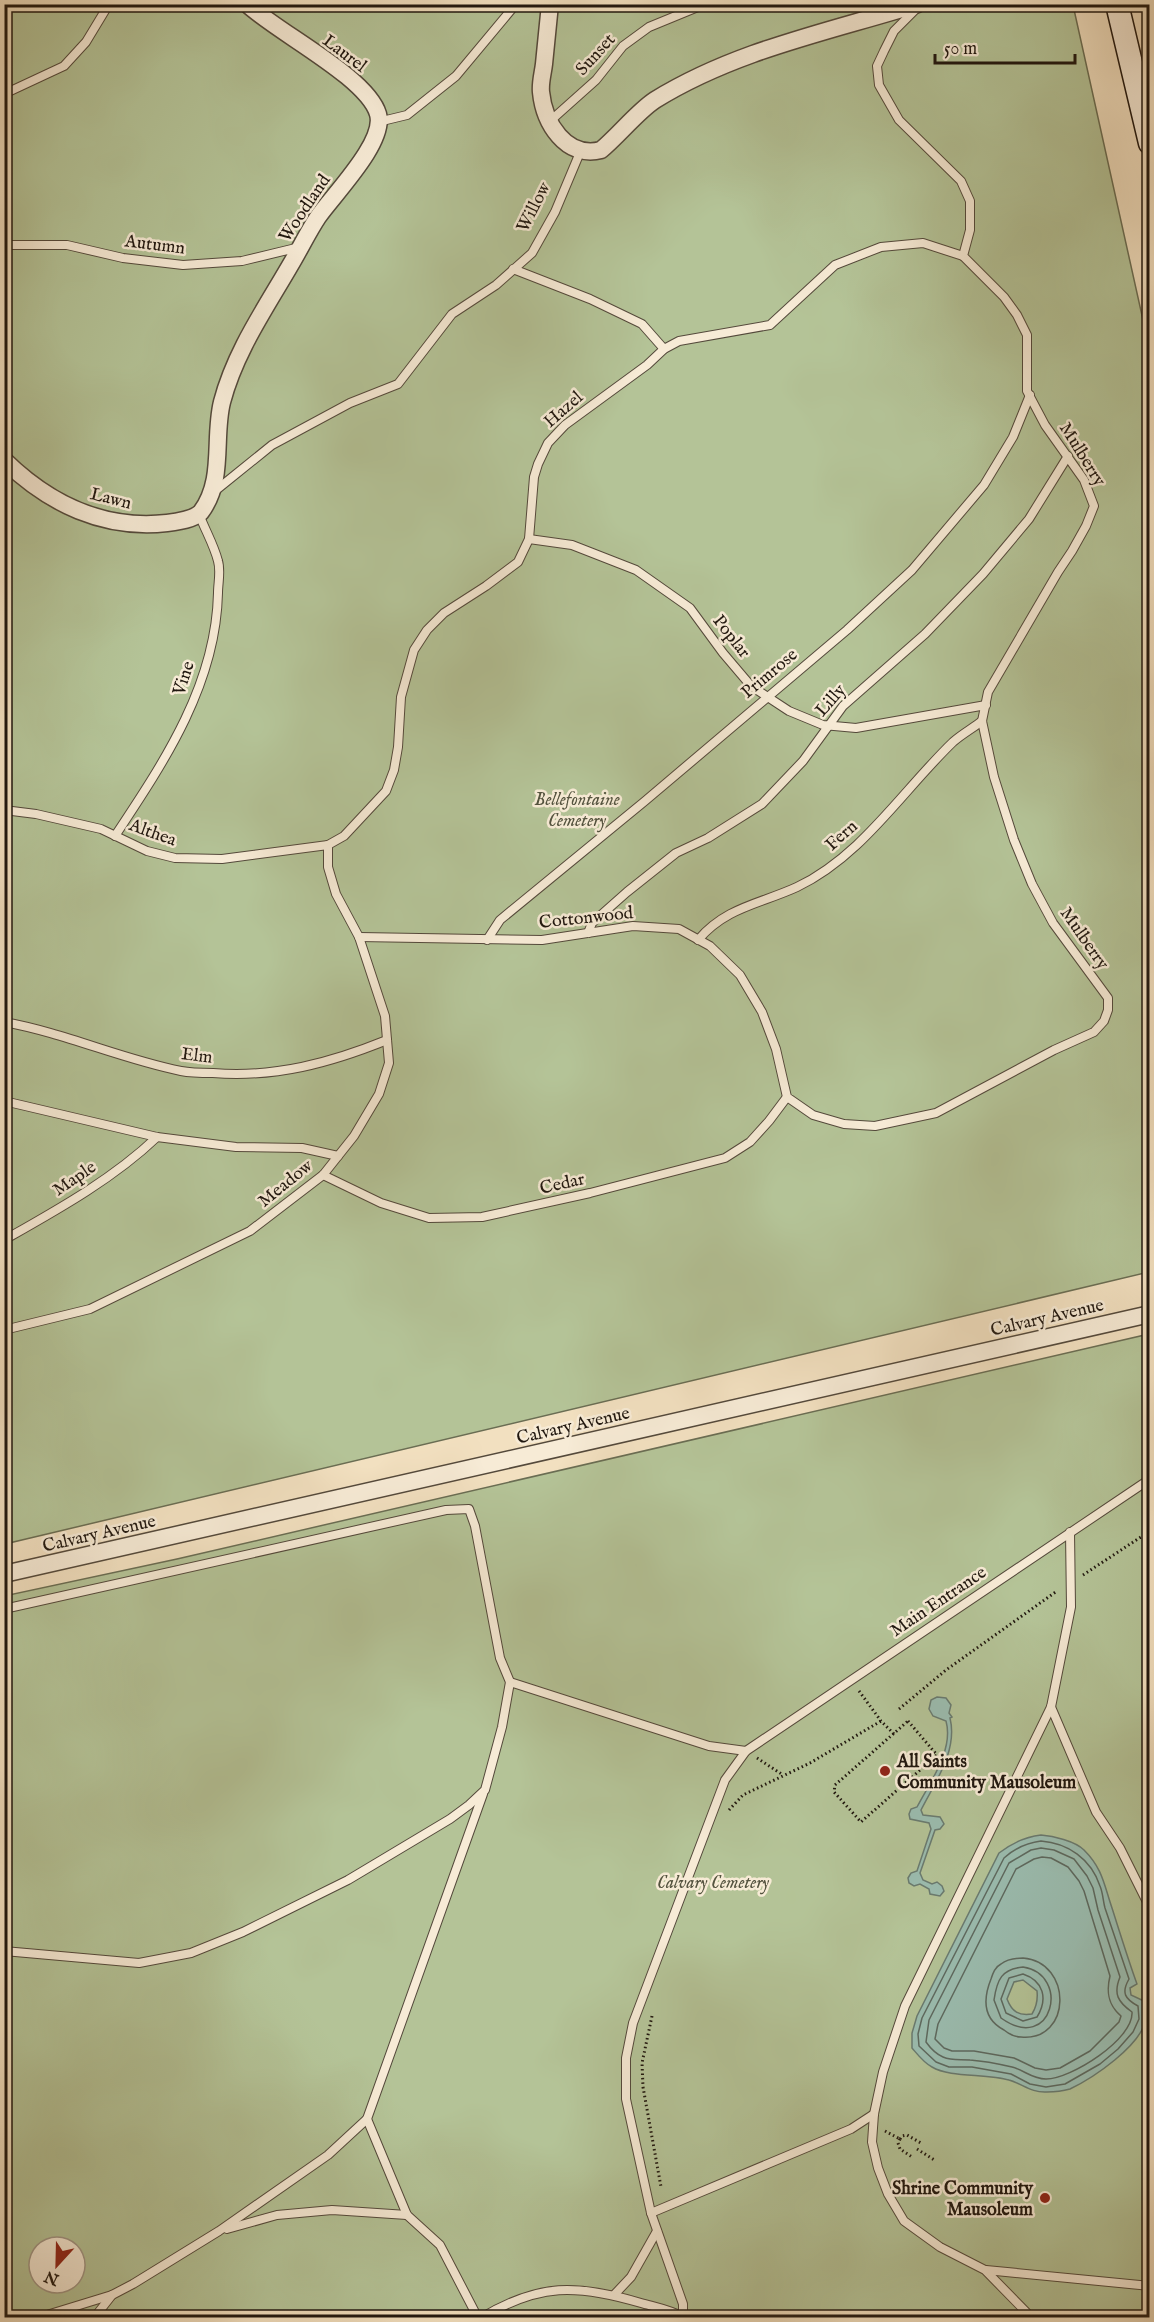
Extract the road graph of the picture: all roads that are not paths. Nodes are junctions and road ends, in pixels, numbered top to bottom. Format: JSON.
{"nodes":[{"id":1,"x":109,"y":4,"type":"edge"},
{"id":2,"x":247,"y":4,"type":"edge"},
{"id":3,"x":516,"y":4,"type":"edge"},
{"id":4,"x":550,"y":4,"type":"edge"},
{"id":5,"x":705,"y":4,"type":"edge"},
{"id":6,"x":919,"y":4,"type":"edge"},
{"id":7,"x":1117,"y":4,"type":"edge"},
{"id":8,"x":4,"y":94,"type":"edge"},
{"id":9,"x":378,"y":122,"type":"junction"},
{"id":10,"x":549,"y":122,"type":"junction"},
{"id":11,"x":1149,"y":143,"type":"edge"},
{"id":12,"x":581,"y":150,"type":"junction"},
{"id":13,"x":4,"y":245,"type":"edge"},
{"id":14,"x":300,"y":247,"type":"junction"},
{"id":15,"x":963,"y":256,"type":"junction"},
{"id":16,"x":513,"y":269,"type":"junction"},
{"id":17,"x":664,"y":348,"type":"junction"},
{"id":18,"x":1030,"y":395,"type":"junction"},
{"id":19,"x":1068,"y":456,"type":"junction"},
{"id":20,"x":4,"y":460,"type":"edge"},
{"id":21,"x":212,"y":493,"type":"junction"},
{"id":22,"x":199,"y":514,"type":"junction"},
{"id":23,"x":529,"y":539,"type":"junction"},
{"id":24,"x":767,"y":696,"type":"junction"},
{"id":25,"x":986,"y":705,"type":"junction"},
{"id":26,"x":982,"y":721,"type":"junction"},
{"id":27,"x":829,"y":725,"type":"junction"},
{"id":28,"x":4,"y":810,"type":"edge"},
{"id":29,"x":115,"y":836,"type":"junction"},
{"id":30,"x":328,"y":845,"type":"junction"},
{"id":31,"x":588,"y":933,"type":"junction"},
{"id":32,"x":359,"y":937,"type":"junction"},
{"id":33,"x":487,"y":940,"type":"junction"},
{"id":34,"x":698,"y":940,"type":"junction"},
{"id":35,"x":4,"y":1022,"type":"edge"},
{"id":36,"x":387,"y":1040,"type":"junction"},
{"id":37,"x":787,"y":1097,"type":"junction"},
{"id":38,"x":4,"y":1101,"type":"edge"},
{"id":39,"x":157,"y":1137,"type":"junction"},
{"id":40,"x":338,"y":1156,"type":"junction"},
{"id":41,"x":323,"y":1175,"type":"junction"},
{"id":42,"x":4,"y":1240,"type":"edge"},
{"id":43,"x":1149,"y":1314,"type":"edge"},
{"id":44,"x":4,"y":1330,"type":"edge"},
{"id":45,"x":1149,"y":1479,"type":"edge"},
{"id":46,"x":1070,"y":1532,"type":"junction"},
{"id":47,"x":4,"y":1574,"type":"edge"},
{"id":48,"x":4,"y":1609,"type":"edge"},
{"id":49,"x":510,"y":1682,"type":"junction"},
{"id":50,"x":1052,"y":1707,"type":"junction"},
{"id":51,"x":746,"y":1751,"type":"junction"},
{"id":52,"x":484,"y":1791,"type":"junction"},
{"id":53,"x":1149,"y":1908,"type":"edge"},
{"id":54,"x":4,"y":1951,"type":"edge"},
{"id":55,"x":874,"y":2114,"type":"junction"},
{"id":56,"x":367,"y":2119,"type":"junction"},
{"id":57,"x":651,"y":2213,"type":"junction"},
{"id":58,"x":407,"y":2215,"type":"junction"},
{"id":59,"x":219,"y":2231,"type":"junction"},
{"id":60,"x":657,"y":2231,"type":"junction"},
{"id":61,"x":985,"y":2270,"type":"junction"},
{"id":62,"x":1149,"y":2286,"type":"edge"},
{"id":63,"x":112,"y":2295,"type":"junction"},
{"id":64,"x":614,"y":2295,"type":"junction"},
{"id":65,"x":684,"y":2317,"type":"edge"},
{"id":66,"x":37,"y":2318,"type":"edge"},
{"id":67,"x":94,"y":2318,"type":"edge"},
{"id":68,"x":479,"y":2318,"type":"edge"},
{"id":69,"x":1032,"y":2318,"type":"edge"}],
"edges":[{"from":1,"to":8,"type":"lane"},
{"from":2,"to":9,"type":"street","name":"Laurel"},
{"from":3,"to":9,"type":"lane"},
{"from":4,"to":10,"type":"street"},
{"from":5,"to":10,"type":"lane","name":"Sunset"},
{"from":6,"to":12,"type":"street"},
{"from":6,"to":15,"type":"lane"},
{"from":7,"to":11,"type":"main road"},
{"from":9,"to":14,"type":"street","name":"Woodland"},
{"from":10,"to":12,"type":"street"},
{"from":12,"to":16,"type":"lane","name":"Willow"},
{"from":13,"to":14,"type":"lane","name":"Autumn"},
{"from":14,"to":21,"type":"street","name":"Woodland"},
{"from":15,"to":17,"type":"lane","name":"Hazel"},
{"from":15,"to":18,"type":"lane","name":"Mulberry"},
{"from":16,"to":17,"type":"lane"},
{"from":16,"to":21,"type":"lane","name":"Willow"},
{"from":17,"to":23,"type":"lane","name":"Hazel"},
{"from":18,"to":19,"type":"lane","name":"Mulberry"},
{"from":18,"to":24,"type":"lane","name":"Primrose"},
{"from":19,"to":25,"type":"lane","name":"Mulberry"},
{"from":19,"to":27,"type":"lane","name":"Lilly"},
{"from":20,"to":22,"type":"street","name":"Lawn"},
{"from":21,"to":22,"type":"street"},
{"from":22,"to":29,"type":"lane","name":"Vine"},
{"from":23,"to":24,"type":"lane","name":"Poplar"},
{"from":23,"to":30,"type":"lane","name":"Hazel"},
{"from":24,"to":27,"type":"lane","name":"Poplar"},
{"from":24,"to":33,"type":"lane","name":"Primrose"},
{"from":25,"to":26,"type":"lane","name":"Mulberry"},
{"from":25,"to":27,"type":"lane","name":"Poplar"},
{"from":26,"to":34,"type":"lane","name":"Fern"},
{"from":26,"to":37,"type":"lane","name":"Mulberry"},
{"from":27,"to":31,"type":"lane","name":"Lilly"},
{"from":28,"to":29,"type":"lane","name":"Althea"},
{"from":29,"to":30,"type":"lane","name":"Althea"},
{"from":30,"to":32,"type":"lane","name":"Meadow"},
{"from":31,"to":33,"type":"lane","name":"Cottonwood"},
{"from":31,"to":34,"type":"lane","name":"Cottonwood"},
{"from":32,"to":33,"type":"lane","name":"Cottonwood"},
{"from":32,"to":36,"type":"lane","name":"Meadow"},
{"from":34,"to":37,"type":"lane","name":"Cottonwood"},
{"from":35,"to":36,"type":"lane","name":"Elm"},
{"from":36,"to":40,"type":"lane","name":"Meadow"},
{"from":37,"to":41,"type":"lane","name":"Cedar"},
{"from":38,"to":39,"type":"lane"},
{"from":39,"to":40,"type":"lane"},
{"from":39,"to":42,"type":"lane","name":"Maple"},
{"from":40,"to":41,"type":"lane","name":"Meadow"},
{"from":41,"to":44,"type":"lane","name":"Meadow"},
{"from":43,"to":47,"type":"street","name":"Calvary Avenue"},
{"from":45,"to":46,"type":"lane","name":"Main Entrance"},
{"from":46,"to":50,"type":"lane"},
{"from":46,"to":51,"type":"lane","name":"Main Entrance"},
{"from":48,"to":49,"type":"lane"},
{"from":49,"to":51,"type":"lane"},
{"from":49,"to":52,"type":"lane"},
{"from":50,"to":53,"type":"lane"},
{"from":50,"to":55,"type":"lane"},
{"from":51,"to":57,"type":"lane"},
{"from":52,"to":54,"type":"lane"},
{"from":52,"to":56,"type":"lane"},
{"from":55,"to":57,"type":"lane"},
{"from":55,"to":61,"type":"lane"},
{"from":56,"to":58,"type":"lane"},
{"from":56,"to":59,"type":"lane"},
{"from":57,"to":60,"type":"lane"},
{"from":58,"to":59,"type":"lane"},
{"from":58,"to":68,"type":"lane"},
{"from":59,"to":63,"type":"lane"},
{"from":60,"to":64,"type":"lane"},
{"from":60,"to":65,"type":"lane"},
{"from":61,"to":62,"type":"lane"},
{"from":61,"to":69,"type":"lane"},
{"from":63,"to":66,"type":"lane"},
{"from":63,"to":67,"type":"lane"},
{"from":64,"to":65,"type":"lane"},
{"from":64,"to":68,"type":"lane"}]}
